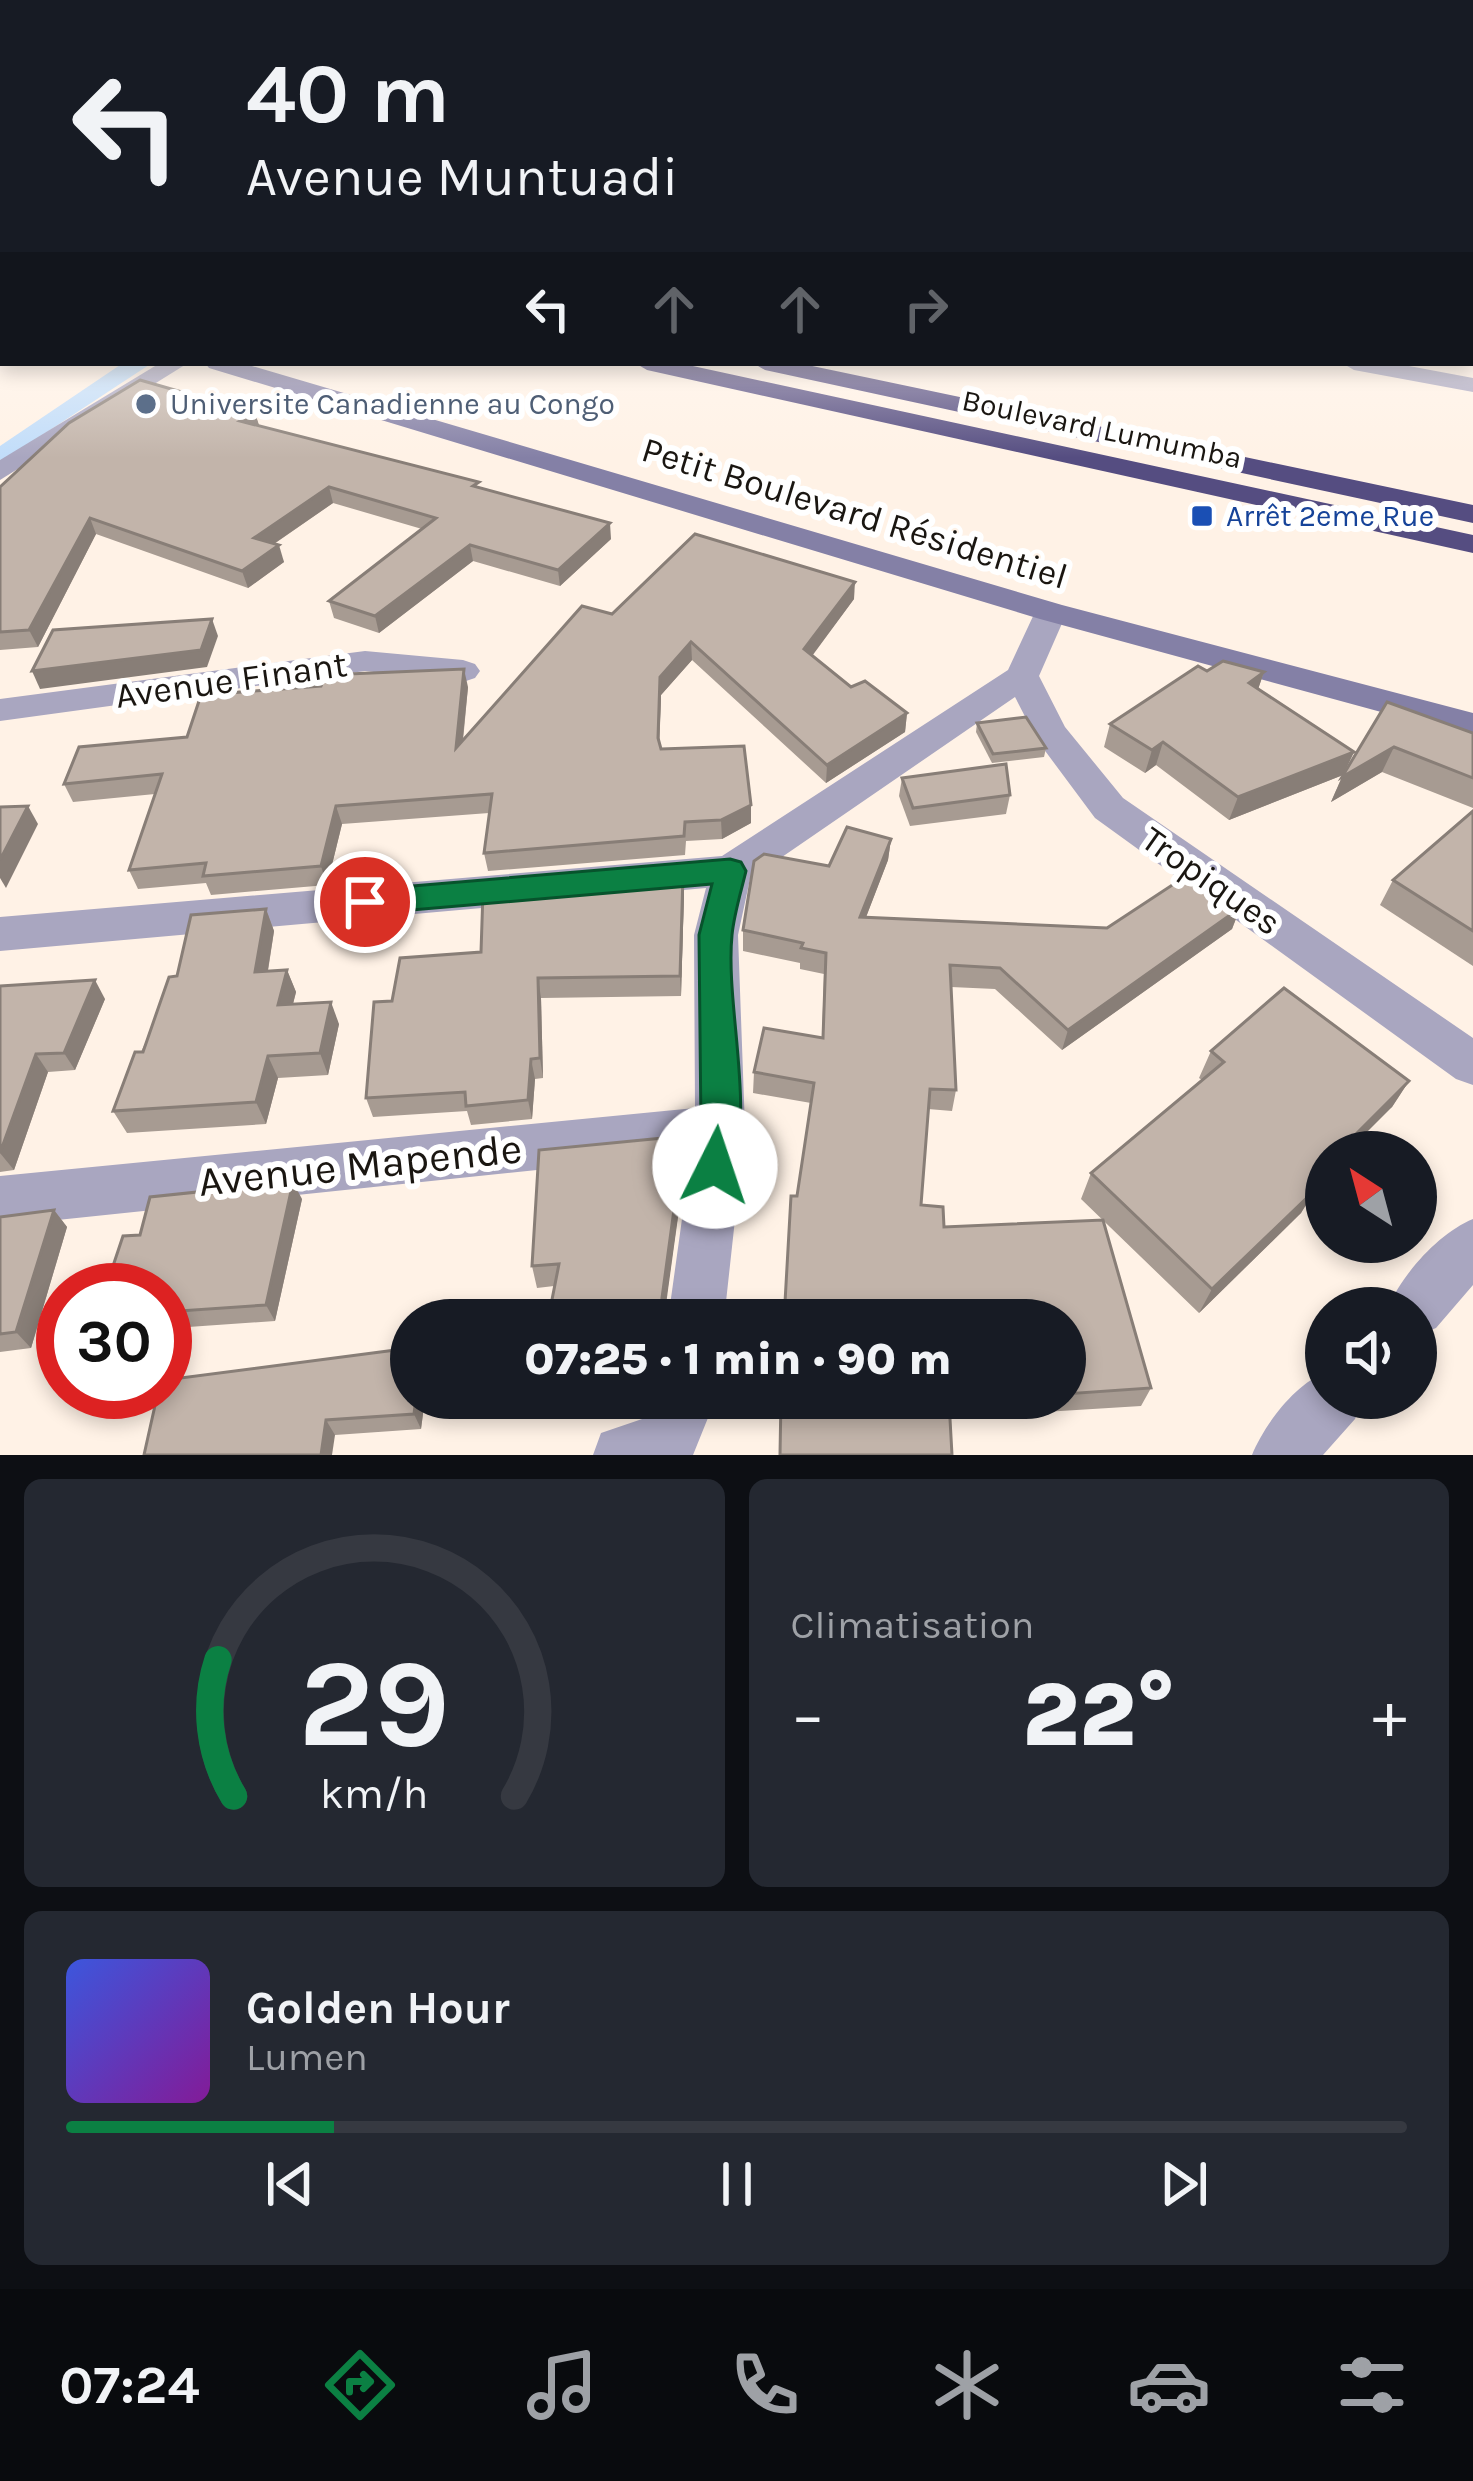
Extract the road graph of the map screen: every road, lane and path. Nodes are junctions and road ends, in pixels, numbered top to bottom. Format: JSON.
{"nodes":[{"id":1,"x":171,"y":366,"type":"edge"},
{"id":2,"x":226,"y":366,"type":"edge"},
{"id":3,"x":661,"y":366,"type":"edge"},
{"id":4,"x":779,"y":366,"type":"edge"},
{"id":5,"x":1378,"y":366,"type":"edge"},
{"id":6,"x":1466,"y":377,"type":"edge"},
{"id":7,"x":0,"y":472,"type":"edge"},
{"id":8,"x":1473,"y":514,"type":"edge"},
{"id":9,"x":1473,"y":544,"type":"edge"},
{"id":10,"x":1037,"y":644,"type":"junction"},
{"id":11,"x":463,"y":671,"type":"edge"},
{"id":12,"x":0,"y":710,"type":"edge"},
{"id":13,"x":1473,"y":725,"type":"edge"},
{"id":14,"x":730,"y":871,"type":"junction"},
{"id":15,"x":0,"y":934,"type":"edge"},
{"id":16,"x":1473,"y":1064,"type":"edge"},
{"id":17,"x":720,"y":1128,"type":"junction"},
{"id":18,"x":0,"y":1201,"type":"edge"},
{"id":19,"x":1473,"y":1245,"type":"edge"},
{"id":20,"x":1435,"y":1287,"type":"edge"},
{"id":21,"x":699,"y":1299,"type":"edge"},
{"id":22,"x":1315,"y":1419,"type":"edge"},
{"id":23,"x":1282,"y":1455,"type":"edge"}],
"edges":[{"from":1,"to":7,"type":"street"},
{"from":2,"to":10,"type":"street","name":"Petit Boulevard Résidentiel"},
{"from":3,"to":9,"type":"highway","name":"Boulevard Lumumba"},
{"from":4,"to":8,"type":"highway","name":"Boulevard Lumumba"},
{"from":5,"to":6,"type":"street"},
{"from":10,"to":13,"type":"street","name":"Petit Boulevard Résidentiel"},
{"from":10,"to":14,"type":"street"},
{"from":10,"to":16,"type":"street","name":"Tropiques"},
{"from":11,"to":12,"type":"street","name":"Avenue Finant"},
{"from":14,"to":15,"type":"street"},
{"from":14,"to":17,"type":"street"},
{"from":17,"to":18,"type":"street","name":"Avenue Mapende"},
{"from":17,"to":21,"type":"street"},
{"from":19,"to":20,"type":"street"},
{"from":22,"to":23,"type":"street"}]}
